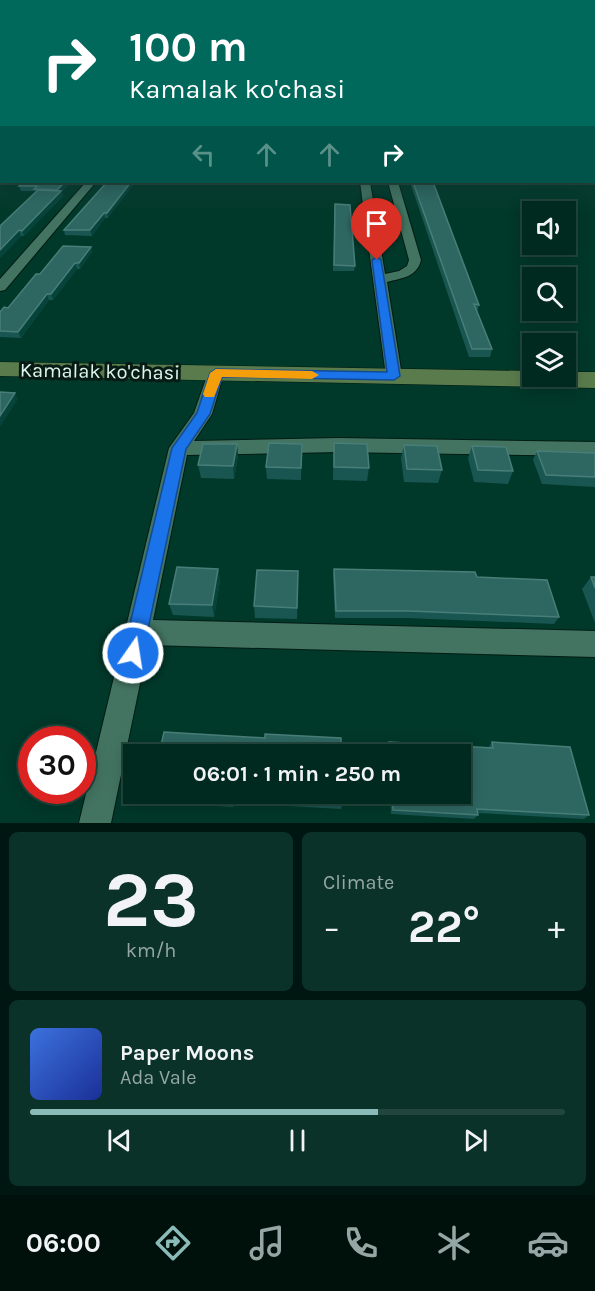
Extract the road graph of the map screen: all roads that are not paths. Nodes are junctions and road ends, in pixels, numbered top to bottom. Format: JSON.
{"nodes":[{"id":1,"x":90,"y":183,"type":"edge"},
{"id":2,"x":365,"y":183,"type":"edge"},
{"id":3,"x":393,"y":183,"type":"edge"},
{"id":4,"x":380,"y":279,"type":"junction"},
{"id":5,"x":0,"y":287,"type":"edge"},
{"id":6,"x":0,"y":369,"type":"edge"},
{"id":7,"x":216,"y":373,"type":"junction"},
{"id":8,"x":394,"y":376,"type":"junction"},
{"id":9,"x":595,"y":380,"type":"edge"},
{"id":10,"x":179,"y":448,"type":"junction"},
{"id":11,"x":595,"y":449,"type":"edge"},
{"id":12,"x":138,"y":632,"type":"junction"},
{"id":13,"x":595,"y":644,"type":"edge"},
{"id":14,"x":95,"y":823,"type":"edge"}],
"edges":[{"from":1,"to":5,"type":"street"},
{"from":2,"to":4,"type":"street"},
{"from":3,"to":4,"type":"street"},
{"from":4,"to":8,"type":"street"},
{"from":6,"to":7,"type":"main road","name":"Kamalak ko'chasi"},
{"from":7,"to":8,"type":"main road","name":"Kamalak ko'chasi"},
{"from":7,"to":10,"type":"street"},
{"from":8,"to":9,"type":"main road","name":"Kamalak ko'chasi"},
{"from":10,"to":11,"type":"street"},
{"from":10,"to":12,"type":"street"},
{"from":12,"to":13,"type":"street"},
{"from":12,"to":14,"type":"street"}]}
